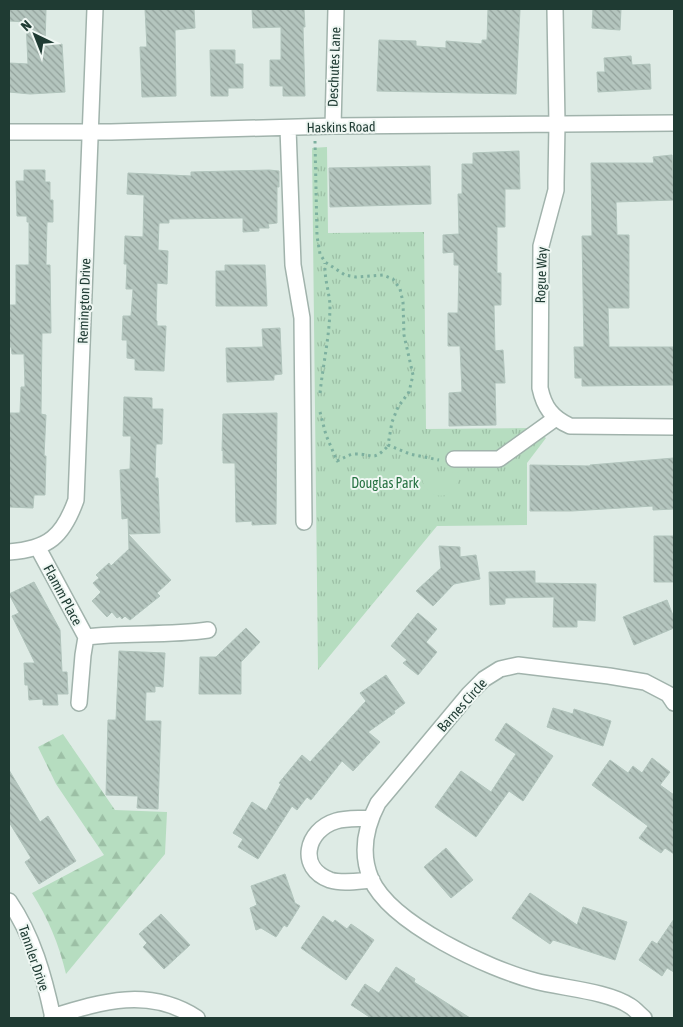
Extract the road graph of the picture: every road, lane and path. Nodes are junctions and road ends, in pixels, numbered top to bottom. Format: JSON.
{"nodes":[{"id":1,"x":95,"y":9,"type":"edge"},
{"id":2,"x":336,"y":9,"type":"edge"},
{"id":3,"x":555,"y":9,"type":"edge"},
{"id":4,"x":674,"y":123,"type":"edge"},
{"id":5,"x":557,"y":124,"type":"junction"},
{"id":6,"x":333,"y":126,"type":"junction"},
{"id":7,"x":288,"y":128,"type":"junction"},
{"id":8,"x":9,"y":132,"type":"edge"},
{"id":9,"x":91,"y":132,"type":"junction"},
{"id":10,"x":315,"y":140,"type":"dead end"},
{"id":11,"x":325,"y":262,"type":"junction"},
{"id":12,"x":320,"y":398,"type":"dead end"},
{"id":13,"x":319,"y":405,"type":"dead end"},
{"id":14,"x":556,"y":418,"type":"junction"},
{"id":15,"x":674,"y":426,"type":"edge"},
{"id":16,"x":388,"y":445,"type":"junction"},
{"id":17,"x":454,"y":459,"type":"joint"},
{"id":18,"x":304,"y":522,"type":"dead end"},
{"id":19,"x":38,"y":548,"type":"junction"},
{"id":20,"x":9,"y":552,"type":"edge"},
{"id":21,"x":208,"y":630,"type":"dead end"},
{"id":22,"x":86,"y":637,"type":"junction"},
{"id":23,"x":672,"y":694,"type":"edge"},
{"id":24,"x":79,"y":703,"type":"dead end"},
{"id":25,"x":370,"y":818,"type":"junction"},
{"id":26,"x":372,"y":880,"type":"junction"},
{"id":27,"x":9,"y":901,"type":"edge"},
{"id":28,"x":52,"y":1018,"type":"edge"},
{"id":29,"x":197,"y":1018,"type":"edge"},
{"id":30,"x":644,"y":1018,"type":"edge"}],
"edges":[{"from":1,"to":9,"type":"street","name":"Remington Drive"},
{"from":2,"to":6,"type":"street","name":"Deschutes Lane"},
{"from":3,"to":5,"type":"street","name":"Rogue Way"},
{"from":4,"to":5,"type":"street","name":"Haskins Road"},
{"from":5,"to":6,"type":"street","name":"Haskins Road"},
{"from":5,"to":14,"type":"street","name":"Rogue Way"},
{"from":6,"to":7,"type":"street","name":"Haskins Road"},
{"from":7,"to":9,"type":"street","name":"Haskins Road"},
{"from":7,"to":18,"type":"street"},
{"from":8,"to":9,"type":"street","name":"Haskins Road"},
{"from":9,"to":19,"type":"street","name":"Remington Drive"},
{"from":10,"to":11,"type":"path"},
{"from":11,"to":12,"type":"path"},
{"from":11,"to":16,"type":"path"},
{"from":13,"to":16,"type":"path"},
{"from":14,"to":15,"type":"street"},
{"from":14,"to":17,"type":"street"},
{"from":16,"to":17,"type":"path"},
{"from":19,"to":20,"type":"street","name":"Remington Drive"},
{"from":19,"to":22,"type":"street","name":"Flamm Place"},
{"from":21,"to":22,"type":"street"},
{"from":22,"to":24,"type":"street","name":"Flamm Place"},
{"from":23,"to":25,"type":"street","name":"Barnes Circle"},
{"from":25,"to":26,"type":"street","name":"Barnes Circle"},
{"from":25,"to":26,"type":"street"},
{"from":26,"to":30,"type":"street","name":"Barnes Circle"},
{"from":27,"to":28,"type":"street","name":"Tannler Drive"},
{"from":28,"to":29,"type":"street"}]}
